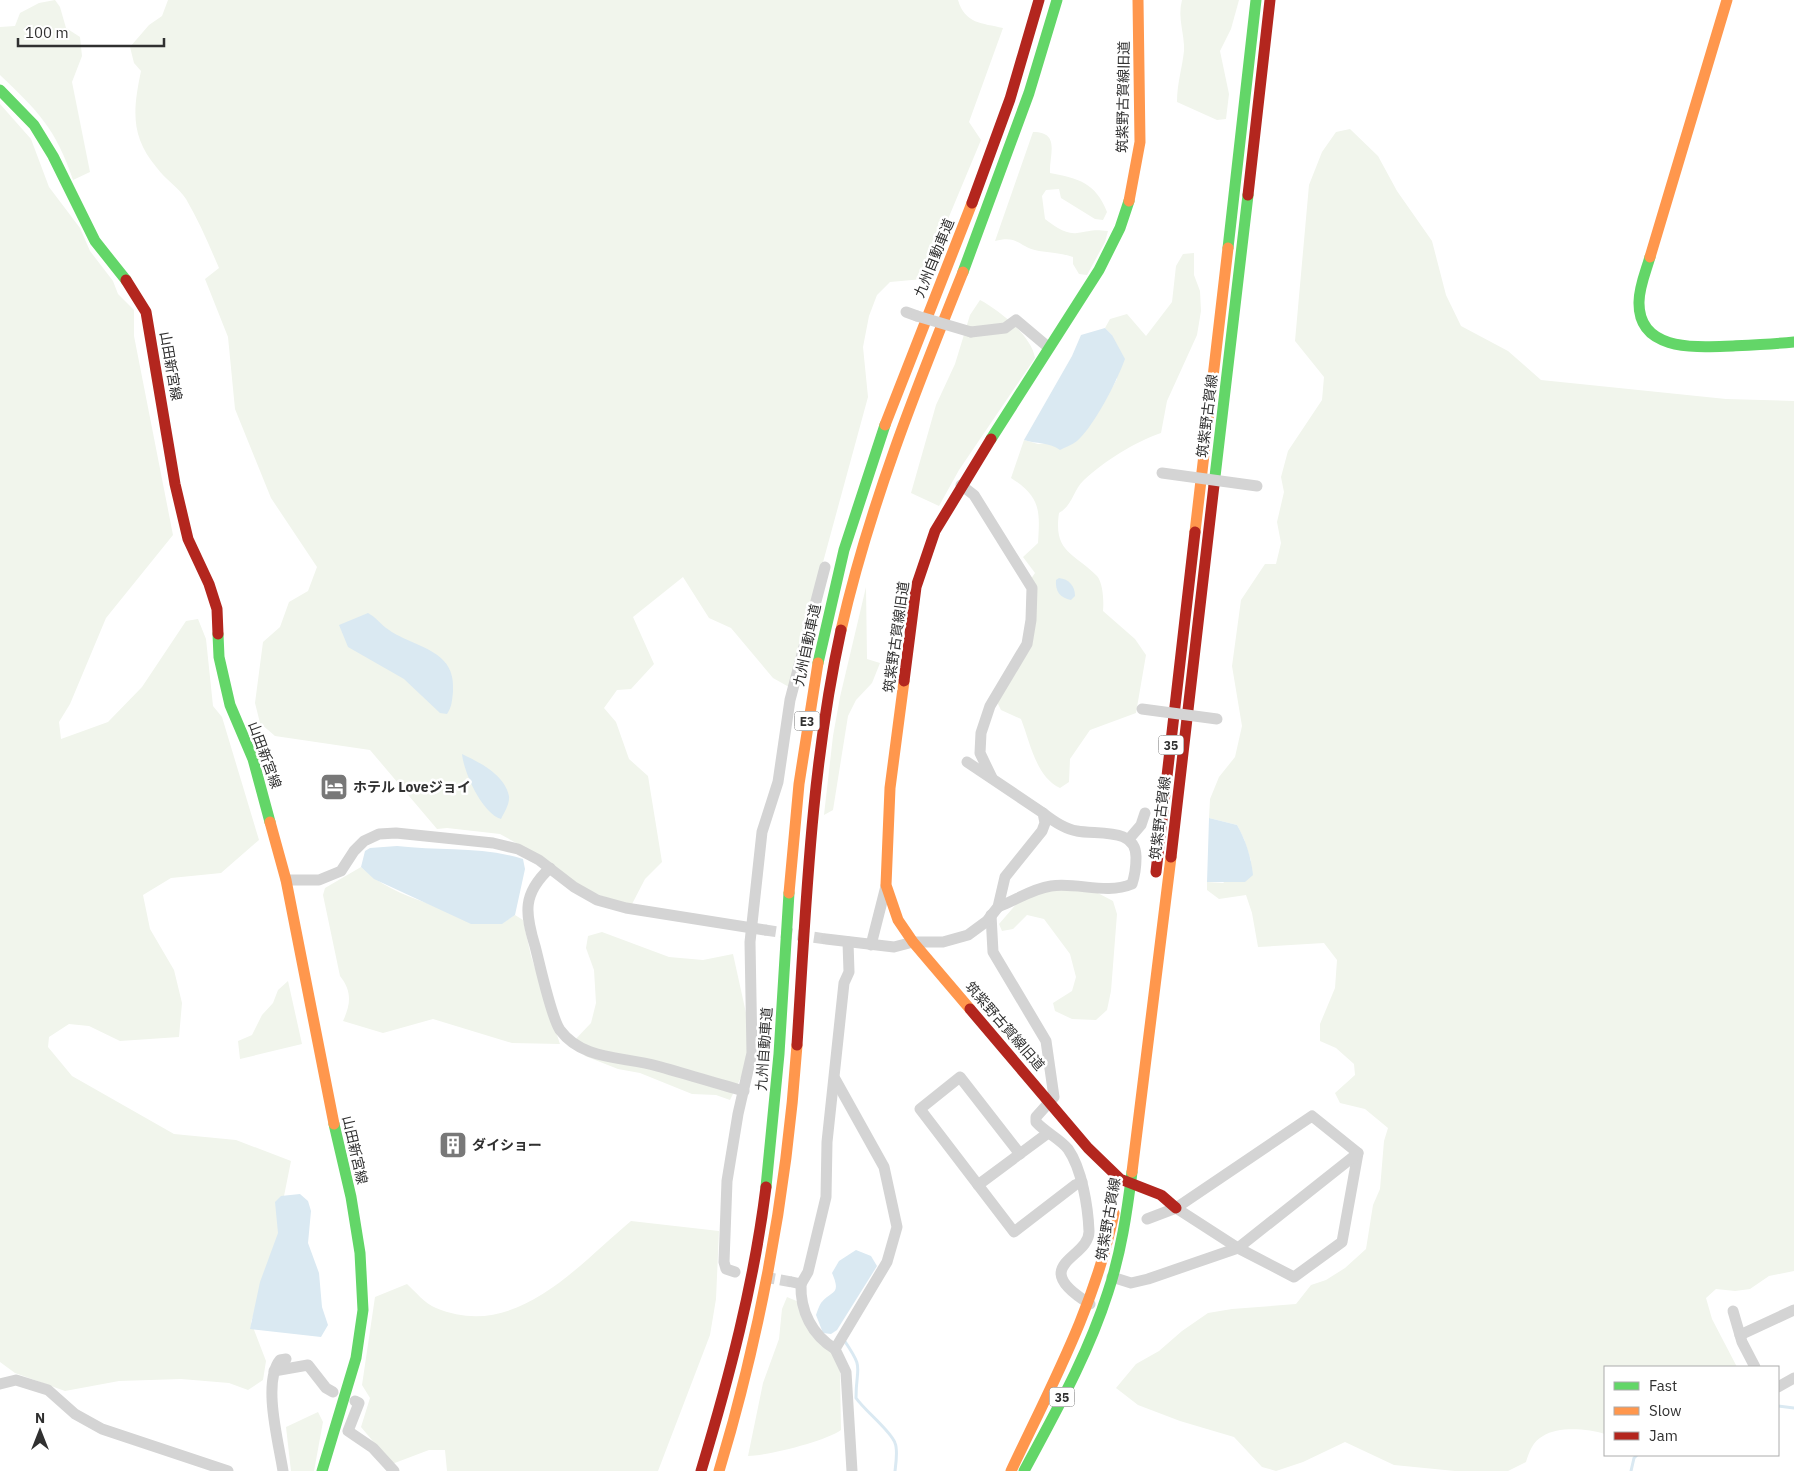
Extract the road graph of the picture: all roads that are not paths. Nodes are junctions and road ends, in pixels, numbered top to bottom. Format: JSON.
{"nodes":[{"id":1,"x":1039,"y":0,"type":"edge"},
{"id":2,"x":1057,"y":0,"type":"edge"},
{"id":3,"x":1138,"y":0,"type":"edge"},
{"id":4,"x":1256,"y":0,"type":"edge"},
{"id":5,"x":1270,"y":0,"type":"edge"},
{"id":6,"x":1728,"y":0,"type":"edge"},
{"id":7,"x":0,"y":90,"type":"edge"},
{"id":8,"x":911,"y":314,"type":"dead end"},
{"id":9,"x":1794,"y":342,"type":"edge"},
{"id":10,"x":1048,"y":347,"type":"junction"},
{"id":11,"x":1162,"y":473,"type":"dead end"},
{"id":12,"x":961,"y":485,"type":"junction"},
{"id":13,"x":1257,"y":486,"type":"dead end"},
{"id":14,"x":825,"y":567,"type":"dead end"},
{"id":15,"x":1142,"y":709,"type":"dead end"},
{"id":16,"x":1217,"y":720,"type":"dead end"},
{"id":17,"x":967,"y":762,"type":"dead end"},
{"id":18,"x":993,"y":779,"type":"junction"},
{"id":19,"x":1043,"y":813,"type":"junction"},
{"id":20,"x":1145,"y":813,"type":"dead end"},
{"id":21,"x":1129,"y":839,"type":"junction"},
{"id":22,"x":550,"y":868,"type":"junction"},
{"id":23,"x":286,"y":880,"type":"junction"},
{"id":24,"x":1156,"y":880,"type":"dead end"},
{"id":25,"x":886,"y":885,"type":"junction"},
{"id":26,"x":994,"y":911,"type":"junction"},
{"id":27,"x":753,"y":927,"type":"junction"},
{"id":28,"x":765,"y":930,"type":"tunnel mouth"},
{"id":29,"x":826,"y":939,"type":"tunnel mouth"},
{"id":30,"x":848,"y":942,"type":"junction"},
{"id":31,"x":913,"y":942,"type":"junction"},
{"id":32,"x":871,"y":945,"type":"junction"},
{"id":33,"x":1144,"y":977,"type":"dead end"},
{"id":34,"x":835,"y":1079,"type":"junction"},
{"id":35,"x":744,"y":1091,"type":"junction"},
{"id":36,"x":1051,"y":1103,"type":"junction"},
{"id":37,"x":1048,"y":1133,"type":"junction"},
{"id":38,"x":1358,"y":1152,"type":"junction"},
{"id":39,"x":1020,"y":1154,"type":"junction"},
{"id":40,"x":1125,"y":1180,"type":"junction"},
{"id":41,"x":1082,"y":1182,"type":"junction"},
{"id":42,"x":978,"y":1185,"type":"junction"},
{"id":43,"x":1176,"y":1208,"type":"junction"},
{"id":44,"x":1147,"y":1219,"type":"dead end"},
{"id":45,"x":1238,"y":1248,"type":"junction"},
{"id":46,"x":735,"y":1272,"type":"dead end"},
{"id":47,"x":1112,"y":1276,"type":"junction"},
{"id":48,"x":1090,"y":1304,"type":"junction"},
{"id":49,"x":1794,"y":1310,"type":"edge"},
{"id":50,"x":1733,"y":1311,"type":"dead end"},
{"id":51,"x":1740,"y":1335,"type":"junction"},
{"id":52,"x":835,"y":1349,"type":"junction"},
{"id":53,"x":286,"y":1360,"type":"dead end"},
{"id":54,"x":1755,"y":1366,"type":"edge"},
{"id":55,"x":274,"y":1371,"type":"junction"},
{"id":56,"x":1794,"y":1378,"type":"edge"},
{"id":57,"x":0,"y":1384,"type":"edge"},
{"id":58,"x":1779,"y":1386,"type":"edge"},
{"id":59,"x":333,"y":1392,"type":"dead end"},
{"id":60,"x":355,"y":1401,"type":"dead end"},
{"id":61,"x":228,"y":1471,"type":"edge"},
{"id":62,"x":283,"y":1471,"type":"edge"},
{"id":63,"x":322,"y":1471,"type":"edge"},
{"id":64,"x":394,"y":1471,"type":"edge"},
{"id":65,"x":702,"y":1471,"type":"edge"},
{"id":66,"x":719,"y":1471,"type":"edge"},
{"id":67,"x":852,"y":1471,"type":"edge"},
{"id":68,"x":1011,"y":1471,"type":"edge"},
{"id":69,"x":1024,"y":1471,"type":"edge"}],
"edges":[{"from":1,"to":65,"type":"main road","name":"九州自動車道","number":"E3"},
{"from":2,"to":66,"type":"main road","number":"E3"},
{"from":3,"to":10,"type":"main road","name":"筑紫野古賀線旧道"},
{"from":4,"to":24,"type":"main road","name":"筑紫野古賀線","number":"35"},
{"from":5,"to":40,"type":"main road","name":"筑紫野古賀線","number":"35"},
{"from":6,"to":9,"type":"main road"},
{"from":7,"to":23,"type":"main road","name":"山田新宮線"},
{"from":8,"to":10,"type":"street","bridge":true},
{"from":10,"to":12,"type":"main road","name":"筑紫野古賀線旧道"},
{"from":11,"to":13,"type":"street","bridge":true},
{"from":12,"to":18,"type":"street"},
{"from":12,"to":25,"type":"main road","name":"筑紫野古賀線旧道"},
{"from":14,"to":27,"type":"street"},
{"from":15,"to":16,"type":"street","bridge":true},
{"from":17,"to":18,"type":"street"},
{"from":18,"to":19,"type":"street"},
{"from":19,"to":21,"type":"street"},
{"from":19,"to":26,"type":"street"},
{"from":20,"to":21,"type":"street"},
{"from":21,"to":26,"type":"street"},
{"from":22,"to":23,"type":"street"},
{"from":22,"to":27,"type":"street"},
{"from":22,"to":35,"type":"street"},
{"from":23,"to":63,"type":"main road","name":"山田新宮線"},
{"from":25,"to":31,"type":"main road","name":"筑紫野古賀線旧道"},
{"from":25,"to":32,"type":"street"},
{"from":26,"to":31,"type":"street"},
{"from":26,"to":36,"type":"street"},
{"from":27,"to":28,"type":"street"},
{"from":27,"to":35,"type":"street"},
{"from":29,"to":30,"type":"street"},
{"from":30,"to":32,"type":"street"},
{"from":30,"to":34,"type":"street"},
{"from":31,"to":32,"type":"street"},
{"from":31,"to":36,"type":"main road","name":"筑紫野古賀線旧道"},
{"from":33,"to":40,"type":"main road","name":"筑紫野古賀線","number":"35"},
{"from":34,"to":52,"type":"street"},
{"from":34,"to":52,"type":"street"},
{"from":35,"to":46,"type":"street"},
{"from":36,"to":37,"type":"street"},
{"from":36,"to":40,"type":"main road","name":"筑紫野古賀線旧道"},
{"from":37,"to":39,"type":"street"},
{"from":37,"to":41,"type":"street"},
{"from":38,"to":43,"type":"street"},
{"from":38,"to":45,"type":"street"},
{"from":38,"to":45,"type":"street"},
{"from":39,"to":42,"type":"street"},
{"from":39,"to":42,"type":"street"},
{"from":40,"to":43,"type":"main road"},
{"from":40,"to":47,"type":"main road","name":"筑紫野古賀線","number":"35"},
{"from":40,"to":48,"type":"main road","name":"筑紫野古賀線","number":"35"},
{"from":41,"to":42,"type":"street"},
{"from":41,"to":48,"type":"street"},
{"from":43,"to":44,"type":"street"},
{"from":43,"to":45,"type":"street"},
{"from":45,"to":47,"type":"street"},
{"from":47,"to":69,"type":"main road","name":"筑紫野古賀線","number":"35"},
{"from":48,"to":68,"type":"main road","name":"筑紫野古賀線","number":"35"},
{"from":49,"to":51,"type":"street"},
{"from":50,"to":51,"type":"street"},
{"from":51,"to":54,"type":"street"},
{"from":52,"to":67,"type":"street"},
{"from":53,"to":55,"type":"street"},
{"from":55,"to":59,"type":"street"},
{"from":55,"to":62,"type":"street"},
{"from":56,"to":58,"type":"street"},
{"from":57,"to":61,"type":"street"},
{"from":60,"to":64,"type":"street"}]}
